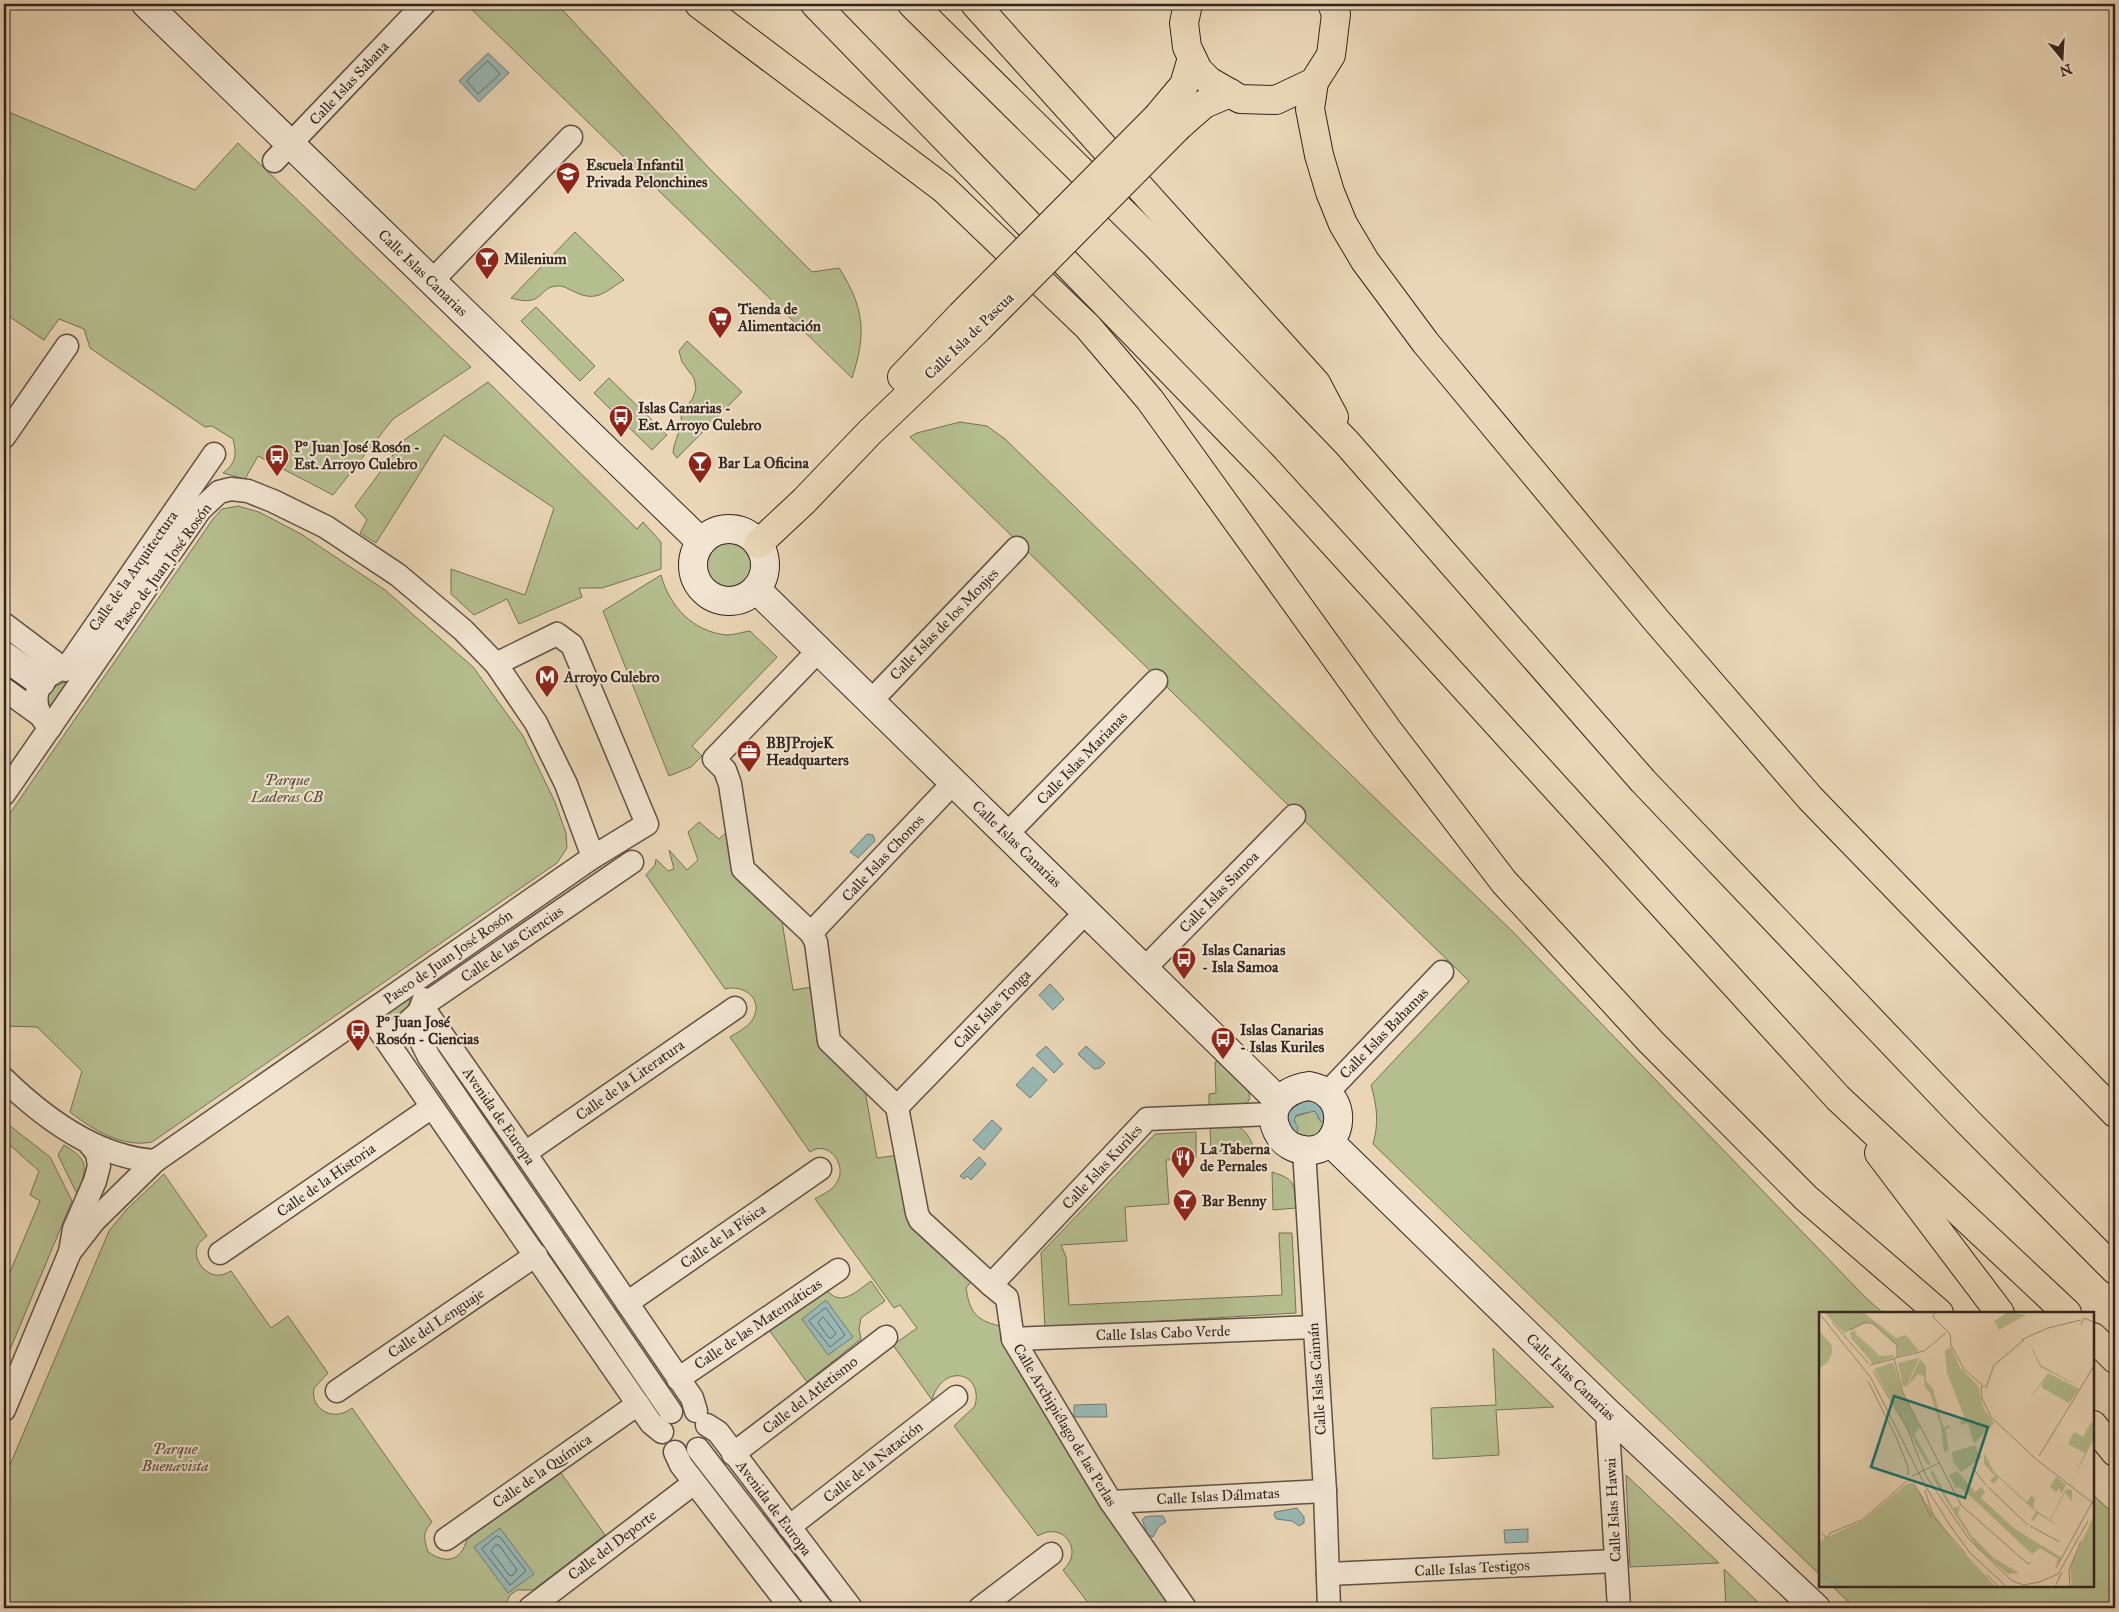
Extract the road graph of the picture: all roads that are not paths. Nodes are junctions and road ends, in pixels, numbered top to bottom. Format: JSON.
{"nodes":[{"id":1,"x":424,"y":4,"type":"edge"},
{"id":2,"x":699,"y":4,"type":"edge"},
{"id":3,"x":815,"y":4,"type":"edge"},
{"id":4,"x":912,"y":4,"type":"edge"},
{"id":5,"x":974,"y":4,"type":"edge"},
{"id":6,"x":1188,"y":4,"type":"edge"},
{"id":7,"x":1332,"y":4,"type":"edge"},
{"id":8,"x":153,"y":6,"type":"edge"},
{"id":9,"x":1192,"y":58,"type":"junction"},
{"id":10,"x":1314,"y":82,"type":"junction"},
{"id":11,"x":1230,"y":93,"type":"junction"},
{"id":12,"x":1168,"y":121,"type":"junction"},
{"id":13,"x":571,"y":137,"type":"dead end"},
{"id":14,"x":282,"y":153,"type":"junction"},
{"id":15,"x":432,"y":280,"type":"junction"},
{"id":16,"x":67,"y":346,"type":"dead end"},
{"id":17,"x":4,"y":438,"type":"edge"},
{"id":18,"x":1347,"y":443,"type":"junction"},
{"id":19,"x":219,"y":492,"type":"junction"},
{"id":20,"x":754,"y":540,"type":"junction"},
{"id":21,"x":701,"y":542,"type":"junction"},
{"id":22,"x":1017,"y":548,"type":"dead end"},
{"id":23,"x":756,"y":590,"type":"junction"},
{"id":24,"x":4,"y":624,"type":"edge"},
{"id":25,"x":818,"y":651,"type":"junction"},
{"id":26,"x":4,"y":656,"type":"edge"},
{"id":27,"x":496,"y":664,"type":"junction"},
{"id":28,"x":74,"y":674,"type":"junction"},
{"id":29,"x":1156,"y":681,"type":"dead end"},
{"id":30,"x":41,"y":682,"type":"junction"},
{"id":31,"x":4,"y":689,"type":"edge"},
{"id":32,"x":871,"y":701,"type":"junction"},
{"id":33,"x":45,"y":721,"type":"junction"},
{"id":34,"x":954,"y":782,"type":"junction"},
{"id":35,"x":4,"y":794,"type":"edge"},
{"id":36,"x":1294,"y":816,"type":"dead end"},
{"id":37,"x":1007,"y":834,"type":"junction"},
{"id":38,"x":590,"y":858,"type":"junction"},
{"id":39,"x":632,"y":862,"type":"dead end"},
{"id":40,"x":602,"y":882,"type":"junction"},
{"id":41,"x":1086,"y":912,"type":"junction"},
{"id":42,"x":812,"y":934,"type":"junction"},
{"id":43,"x":441,"y":962,"type":"junction"},
{"id":44,"x":1145,"y":968,"type":"junction"},
{"id":45,"x":1442,"y":972,"type":"dead end"},
{"id":46,"x":735,"y":1008,"type":"dead end"},
{"id":47,"x":421,"y":1009,"type":"junction"},
{"id":48,"x":345,"y":1028,"type":"junction"},
{"id":49,"x":385,"y":1031,"type":"junction"},
{"id":50,"x":425,"y":1049,"type":"junction"},
{"id":51,"x":4,"y":1079,"type":"edge"},
{"id":52,"x":1327,"y":1093,"type":"junction"},
{"id":53,"x":1838,"y":1098,"type":"junction"},
{"id":54,"x":432,"y":1107,"type":"junction"},
{"id":55,"x":897,"y":1107,"type":"junction"},
{"id":56,"x":1276,"y":1107,"type":"junction"},
{"id":57,"x":2115,"y":1113,"type":"edge"},
{"id":58,"x":88,"y":1142,"type":"junction"},
{"id":59,"x":1330,"y":1142,"type":"junction"},
{"id":60,"x":1304,"y":1150,"type":"junction"},
{"id":61,"x":525,"y":1153,"type":"junction"},
{"id":62,"x":155,"y":1161,"type":"junction"},
{"id":63,"x":820,"y":1169,"type":"dead end"},
{"id":64,"x":483,"y":1179,"type":"junction"},
{"id":65,"x":521,"y":1193,"type":"junction"},
{"id":66,"x":575,"y":1228,"type":"junction"},
{"id":67,"x":70,"y":1252,"type":"junction"},
{"id":68,"x":220,"y":1253,"type":"dead end"},
{"id":69,"x":536,"y":1255,"type":"junction"},
{"id":70,"x":573,"y":1267,"type":"junction"},
{"id":71,"x":838,"y":1270,"type":"dead end"},
{"id":72,"x":2115,"y":1270,"type":"edge"},
{"id":73,"x":990,"y":1285,"type":"junction"},
{"id":74,"x":626,"y":1303,"type":"junction"},
{"id":75,"x":603,"y":1312,"type":"junction"},
{"id":76,"x":1938,"y":1312,"type":"edge"},
{"id":77,"x":1999,"y":1312,"type":"edge"},
{"id":78,"x":2066,"y":1312,"type":"edge"},
{"id":79,"x":1314,"y":1327,"type":"junction"},
{"id":80,"x":886,"y":1336,"type":"dead end"},
{"id":81,"x":2094,"y":1338,"type":"edge"},
{"id":82,"x":1013,"y":1339,"type":"junction"},
{"id":83,"x":598,"y":1346,"type":"junction"},
{"id":84,"x":2115,"y":1359,"type":"edge"},
{"id":85,"x":678,"y":1378,"type":"junction"},
{"id":86,"x":337,"y":1391,"type":"dead end"},
{"id":87,"x":956,"y":1398,"type":"dead end"},
{"id":88,"x":638,"y":1404,"type":"junction"},
{"id":89,"x":4,"y":1410,"type":"edge"},
{"id":90,"x":1607,"y":1412,"type":"junction"},
{"id":91,"x":702,"y":1418,"type":"junction"},
{"id":92,"x":666,"y":1422,"type":"junction"},
{"id":93,"x":2094,"y":1426,"type":"edge"},
{"id":94,"x":698,"y":1449,"type":"junction"},
{"id":95,"x":2094,"y":1451,"type":"edge"},
{"id":96,"x":675,"y":1452,"type":"junction"},
{"id":97,"x":2115,"y":1452,"type":"edge"},
{"id":98,"x":733,"y":1454,"type":"junction"},
{"id":99,"x":2115,"y":1470,"type":"edge"},
{"id":100,"x":694,"y":1483,"type":"junction"},
{"id":101,"x":1325,"y":1491,"type":"junction"},
{"id":102,"x":1111,"y":1502,"type":"junction"},
{"id":103,"x":789,"y":1526,"type":"junction"},
{"id":104,"x":764,"y":1534,"type":"junction"},
{"id":105,"x":446,"y":1538,"type":"dead end"},
{"id":106,"x":1051,"y":1554,"type":"dead end"},
{"id":107,"x":1616,"y":1561,"type":"junction"},
{"id":108,"x":757,"y":1566,"type":"junction"},
{"id":109,"x":1328,"y":1574,"type":"junction"},
{"id":110,"x":842,"y":1603,"type":"edge"},
{"id":111,"x":530,"y":1608,"type":"edge"},
{"id":112,"x":791,"y":1608,"type":"edge"},
{"id":113,"x":822,"y":1608,"type":"edge"},
{"id":114,"x":980,"y":1608,"type":"edge"},
{"id":115,"x":1185,"y":1608,"type":"edge"},
{"id":116,"x":1329,"y":1608,"type":"edge"},
{"id":117,"x":1619,"y":1608,"type":"edge"},
{"id":118,"x":1816,"y":1608,"type":"edge"}],
"edges":[{"from":1,"to":14,"type":"street","name":"Calle Islas Sabana"},
{"from":2,"to":76,"type":"main road"},
{"from":3,"to":53,"type":"main road"},
{"from":4,"to":18,"type":"main road"},
{"from":5,"to":18,"type":"main road"},
{"from":6,"to":9,"type":"main road"},
{"from":7,"to":10,"type":"main road"},
{"from":8,"to":14,"type":"street","name":"Calle Islas Canarias"},
{"from":9,"to":11,"type":"main road"},
{"from":9,"to":12,"type":"main road"},
{"from":10,"to":11,"type":"main road"},
{"from":10,"to":57,"type":"main road"},
{"from":11,"to":12,"type":"main road"},
{"from":12,"to":20,"type":"main road","name":"Calle Isla de Pascua","bridge":true},
{"from":13,"to":15,"type":"street"},
{"from":14,"to":15,"type":"street","name":"Calle Islas Canarias"},
{"from":15,"to":21,"type":"street","name":"Calle Islas Canarias"},
{"from":16,"to":17,"type":"street"},
{"from":18,"to":72,"type":"main road"},
{"from":19,"to":27,"type":"street","name":"Paseo de Juan José Rosón"},
{"from":19,"to":28,"type":"street","name":"Paseo de Juan José Rosón"},
{"from":19,"to":28,"type":"street","name":"Calle de la Arquitectura"},
{"from":20,"to":21,"type":"street"},
{"from":20,"to":23,"type":"street"},
{"from":21,"to":23,"type":"street"},
{"from":22,"to":32,"type":"street","name":"Calle Islas de los Monjes"},
{"from":23,"to":25,"type":"street","name":"Calle Islas Canarias"},
{"from":24,"to":28,"type":"street"},
{"from":25,"to":32,"type":"street","name":"Calle Islas Canarias"},
{"from":25,"to":42,"type":"street"},
{"from":26,"to":30,"type":"street"},
{"from":27,"to":38,"type":"street","name":"Paseo de Juan José Rosón"},
{"from":27,"to":38,"type":"street","name":"Paseo de Juan José Rosón"},
{"from":28,"to":30,"type":"street"},
{"from":28,"to":33,"type":"street","name":"Paseo de Juan José Rosón"},
{"from":29,"to":37,"type":"street","name":"Calle Islas Marianas"},
{"from":30,"to":33,"type":"street"},
{"from":31,"to":33,"type":"street"},
{"from":32,"to":34,"type":"street","name":"Calle Islas Canarias"},
{"from":33,"to":35,"type":"street","name":"Paseo de Juan José Rosón"},
{"from":34,"to":37,"type":"street","name":"Calle Islas Canarias"},
{"from":34,"to":42,"type":"street","name":"Calle Islas Chonos"},
{"from":36,"to":44,"type":"street","name":"Calle Islas Samoa"},
{"from":37,"to":41,"type":"street","name":"Calle Islas Canarias"},
{"from":38,"to":40,"type":"street"},
{"from":38,"to":43,"type":"street","name":"Paseo de Juan José Rosón"},
{"from":39,"to":40,"type":"street","name":"Calle de las Ciencias"},
{"from":40,"to":47,"type":"street","name":"Calle de las Ciencias"},
{"from":41,"to":44,"type":"street","name":"Calle Islas Canarias"},
{"from":41,"to":55,"type":"street","name":"Calle Islas Tonga"},
{"from":42,"to":55,"type":"street"},
{"from":43,"to":47,"type":"street","name":"Avenida de Europa"},
{"from":43,"to":48,"type":"street","name":"Paseo de Juan José Rosón"},
{"from":44,"to":56,"type":"street","name":"Calle Islas Canarias"},
{"from":45,"to":52,"type":"street","name":"Calle Islas Bahamas"},
{"from":46,"to":61,"type":"street","name":"Calle de la Literatura"},
{"from":47,"to":49,"type":"street"},
{"from":47,"to":50,"type":"street","name":"Avenida de Europa"},
{"from":47,"to":61,"type":"street","name":"Avenida de Europa"},
{"from":48,"to":49,"type":"street","name":"Avenida de Europa"},
{"from":48,"to":62,"type":"street","name":"Paseo de Juan José Rosón"},
{"from":49,"to":50,"type":"street","name":"Avenida de Europa"},
{"from":49,"to":54,"type":"street"},
{"from":50,"to":65,"type":"street","name":"Avenida de Europa"},
{"from":51,"to":58,"type":"street"},
{"from":52,"to":56,"type":"street"},
{"from":52,"to":59,"type":"street"},
{"from":53,"to":77,"type":"main road"},
{"from":53,"to":78,"type":"main road"},
{"from":54,"to":64,"type":"street"},
{"from":54,"to":68,"type":"street","name":"Calle de la Historia"},
{"from":55,"to":73,"type":"street","name":"Calle Archipiélago de las Perlas"},
{"from":56,"to":60,"type":"street"},
{"from":56,"to":73,"type":"street","name":"Calle Islas Kuriles"},
{"from":58,"to":62,"type":"street"},
{"from":58,"to":67,"type":"street","name":"Paseo de Juan José Rosón"},
{"from":59,"to":60,"type":"street"},
{"from":59,"to":90,"type":"street","name":"Calle Islas Canarias"},
{"from":60,"to":79,"type":"street","name":"Calle Islas Caimán"},
{"from":61,"to":66,"type":"street","name":"Avenida de Europa"},
{"from":62,"to":67,"type":"street","name":"Paseo de Juan José Rosón"},
{"from":63,"to":74,"type":"street","name":"Calle de la Física"},
{"from":64,"to":65,"type":"street"},
{"from":64,"to":69,"type":"street"},
{"from":65,"to":70,"type":"street","name":"Avenida de Europa"},
{"from":66,"to":70,"type":"street"},
{"from":66,"to":74,"type":"street","name":"Avenida de Europa"},
{"from":67,"to":89,"type":"street","name":"Paseo de Juan José Rosón"},
{"from":69,"to":83,"type":"street"},
{"from":69,"to":86,"type":"street","name":"Calle del Lenguaje"},
{"from":70,"to":75,"type":"street","name":"Avenida de Europa"},
{"from":71,"to":85,"type":"street","name":"Calle de las Matemáticas"},
{"from":73,"to":82,"type":"street","name":"Calle Archipiélago de las Perlas"},
{"from":74,"to":85,"type":"street","name":"Avenida de Europa"},
{"from":75,"to":83,"type":"street"},
{"from":75,"to":92,"type":"street","name":"Avenida de Europa"},
{"from":79,"to":82,"type":"street","name":"Calle Islas Cabo Verde"},
{"from":79,"to":101,"type":"street","name":"Calle Islas Caimán"},
{"from":80,"to":98,"type":"street","name":"Calle del Atletismo"},
{"from":81,"to":84,"type":"main road"},
{"from":82,"to":102,"type":"street","name":"Calle Archipiélago de las Perlas"},
{"from":83,"to":88,"type":"street"},
{"from":85,"to":91,"type":"street","name":"Avenida de Europa"},
{"from":87,"to":103,"type":"street","name":"Calle de la Natación"},
{"from":88,"to":92,"type":"street"},
{"from":88,"to":105,"type":"street","name":"Calle de la Química"},
{"from":90,"to":107,"type":"street","name":"Calle Islas Hawai"},
{"from":90,"to":118,"type":"street","name":"Calle Islas Canarias"},
{"from":91,"to":92,"type":"street"},
{"from":91,"to":94,"type":"street"},
{"from":91,"to":98,"type":"street","name":"Avenida de Europa"},
{"from":92,"to":96,"type":"street"},
{"from":93,"to":97,"type":"main road"},
{"from":94,"to":96,"type":"street"},
{"from":94,"to":104,"type":"street","name":"Avenida de Europa"},
{"from":95,"to":99,"type":"main road"},
{"from":96,"to":100,"type":"street"},
{"from":98,"to":103,"type":"street","name":"Avenida de Europa"},
{"from":100,"to":108,"type":"street"},
{"from":100,"to":111,"type":"street","name":"Calle del Deporte"},
{"from":101,"to":102,"type":"street","name":"Calle Islas Dálmatas"},
{"from":101,"to":109,"type":"street","name":"Calle Islas Caimán"},
{"from":102,"to":115,"type":"street","name":"Calle Archipiélago de las Perlas"},
{"from":103,"to":110,"type":"street","name":"Avenida de Europa"},
{"from":104,"to":108,"type":"street","name":"Avenida de Europa"},
{"from":104,"to":113,"type":"street","name":"Avenida de Europa"},
{"from":106,"to":114,"type":"street"},
{"from":107,"to":109,"type":"street","name":"Calle Islas Testigos"},
{"from":107,"to":117,"type":"street","name":"Calle Islas Hawai"},
{"from":108,"to":112,"type":"street"},
{"from":109,"to":116,"type":"street","name":"Calle Islas Caimán"}]}
